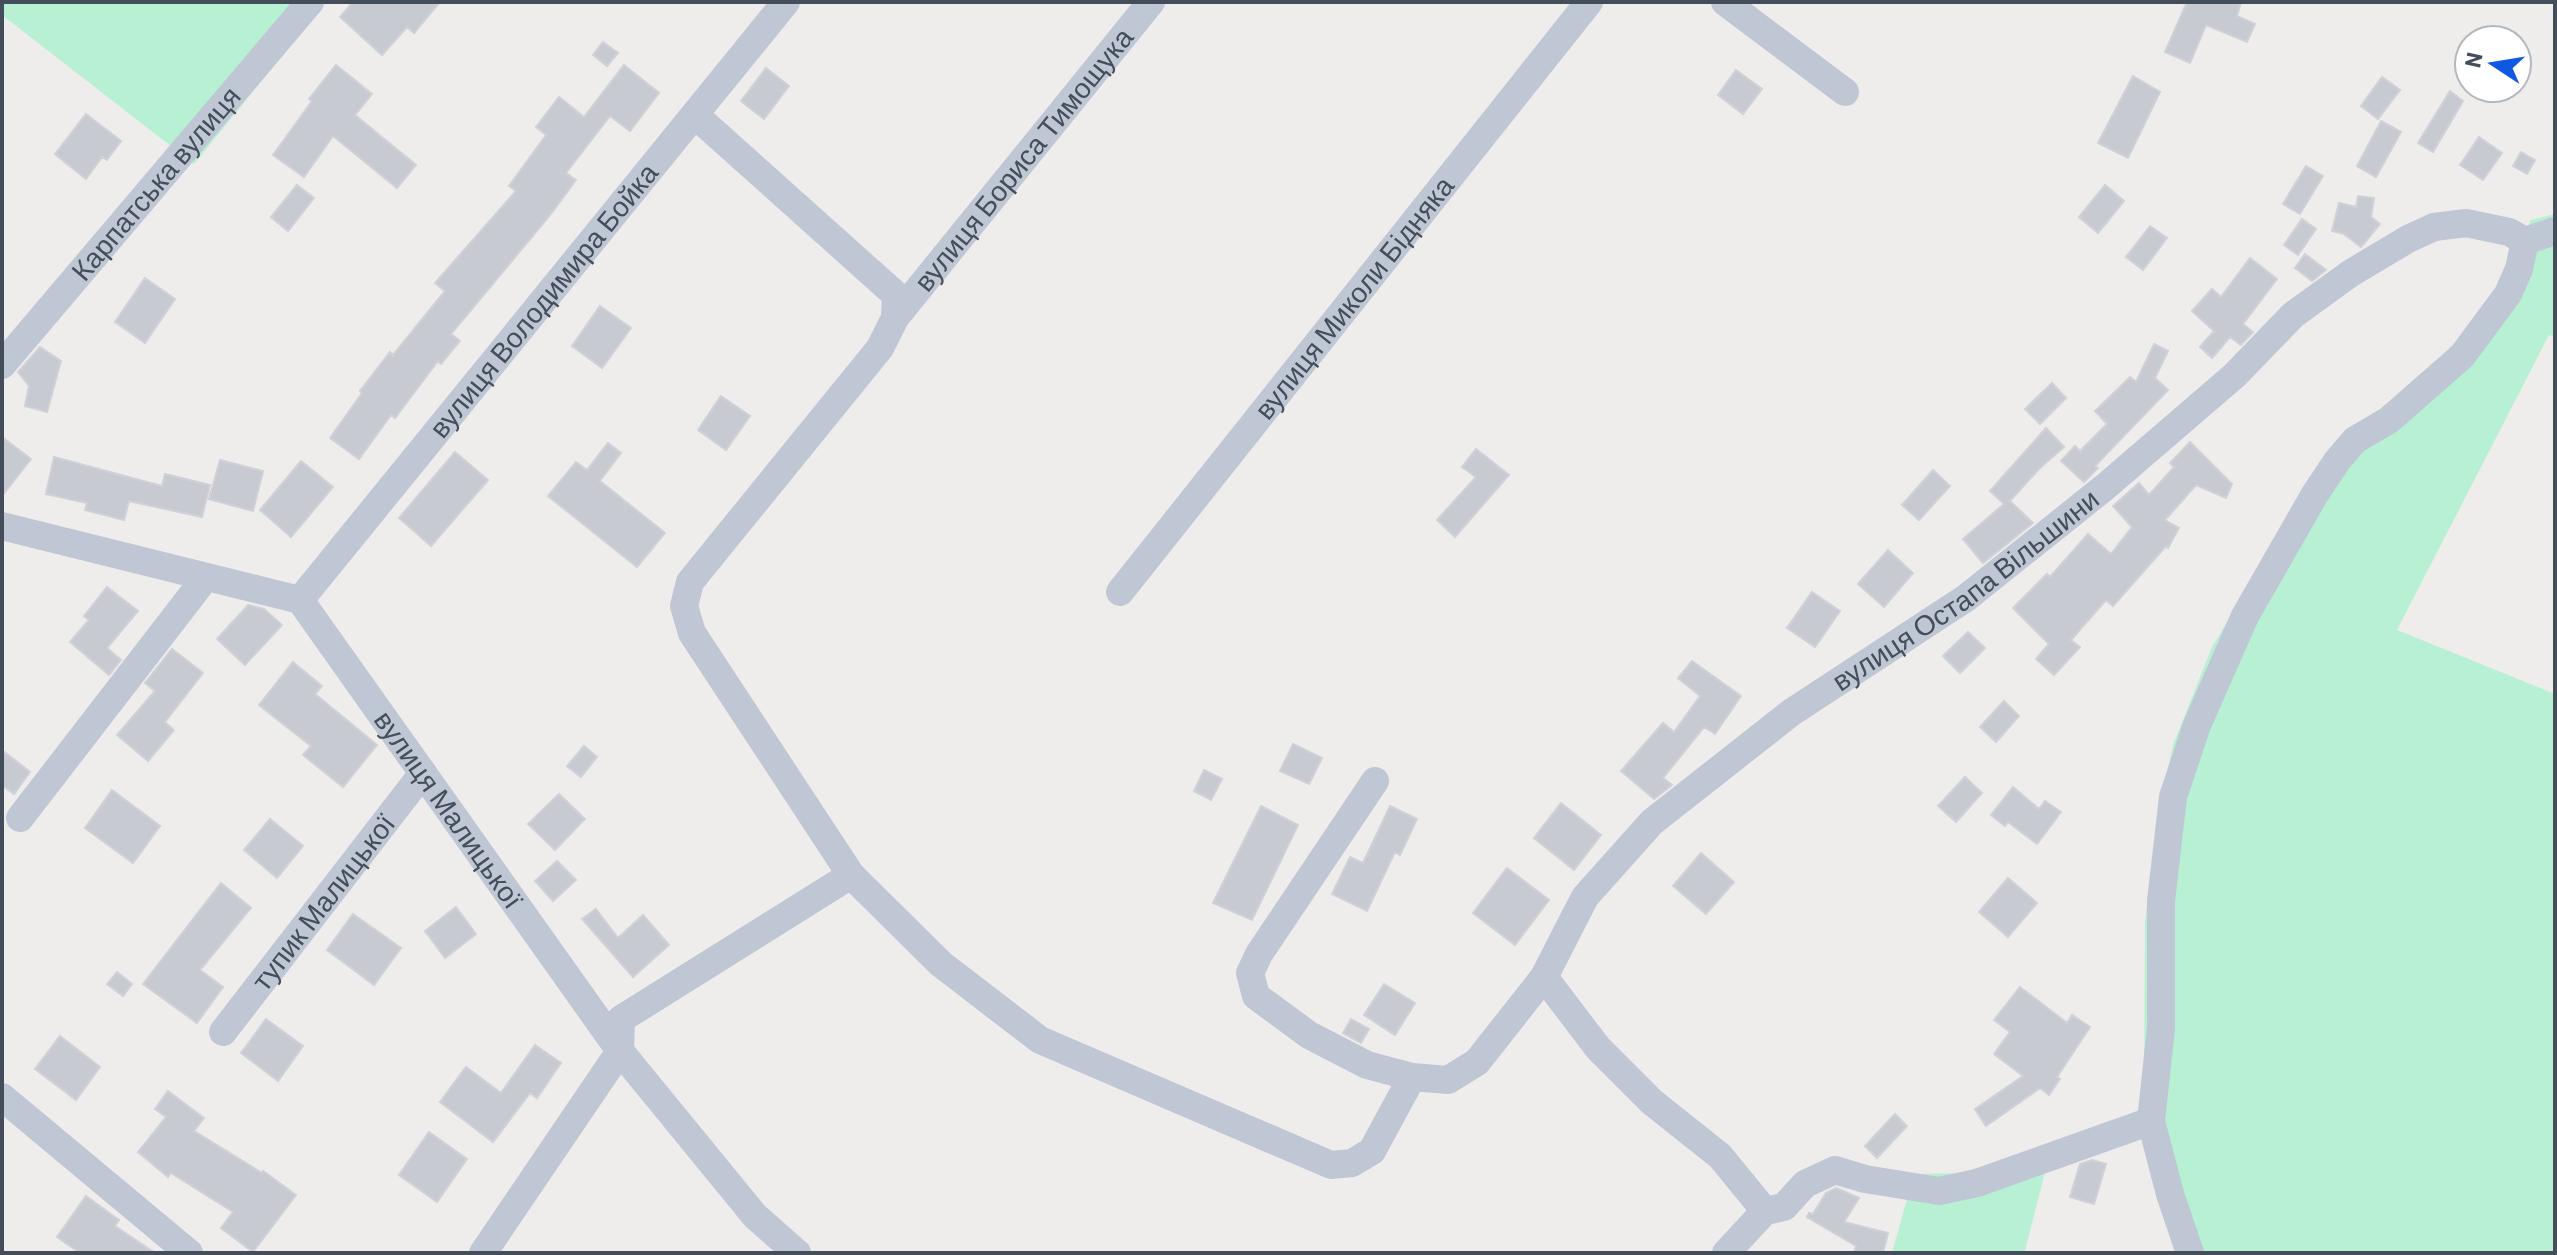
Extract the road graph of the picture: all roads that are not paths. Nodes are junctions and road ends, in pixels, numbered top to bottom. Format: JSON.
{"nodes":[{"id":1,"x":310,"y":2,"type":"edge"},
{"id":2,"x":786,"y":2,"type":"edge"},
{"id":3,"x":1151,"y":2,"type":"edge"},
{"id":4,"x":1589,"y":2,"type":"edge"},
{"id":5,"x":1725,"y":2,"type":"edge"},
{"id":6,"x":1845,"y":92,"type":"dead end"},
{"id":7,"x":695,"y":115,"type":"junction"},
{"id":8,"x":2555,"y":231,"type":"edge"},
{"id":9,"x":2525,"y":241,"type":"junction"},
{"id":10,"x":895,"y":318,"type":"junction"},
{"id":11,"x":2,"y":365,"type":"edge"},
{"id":12,"x":2,"y":526,"type":"edge"},
{"id":13,"x":206,"y":577,"type":"junction"},
{"id":14,"x":1120,"y":592,"type":"dead end"},
{"id":15,"x":300,"y":600,"type":"junction"},
{"id":16,"x":423,"y":773,"type":"junction"},
{"id":17,"x":1375,"y":781,"type":"dead end"},
{"id":18,"x":20,"y":818,"type":"dead end"},
{"id":19,"x":851,"y":875,"type":"junction"},
{"id":20,"x":1544,"y":977,"type":"junction"},
{"id":21,"x":223,"y":1032,"type":"dead end"},
{"id":22,"x":620,"y":1051,"type":"junction"},
{"id":23,"x":1412,"y":1077,"type":"junction"},
{"id":24,"x":2,"y":1097,"type":"edge"},
{"id":25,"x":2151,"y":1121,"type":"junction"},
{"id":26,"x":1765,"y":1211,"type":"junction"},
{"id":27,"x":189,"y":1253,"type":"edge"},
{"id":28,"x":483,"y":1253,"type":"edge"},
{"id":29,"x":797,"y":1253,"type":"edge"},
{"id":30,"x":1726,"y":1253,"type":"edge"},
{"id":31,"x":2190,"y":1253,"type":"edge"}],
"edges":[{"from":1,"to":11,"type":"street","name":"Карпатська вулиця"},
{"from":2,"to":7,"type":"street","name":"вулиця Володимира Бойка"},
{"from":3,"to":10,"type":"street","name":"вулиця Бориса Тимощука"},
{"from":4,"to":14,"type":"street","name":"вулиця Миколи Бідняка"},
{"from":5,"to":6,"type":"street"},
{"from":7,"to":10,"type":"street"},
{"from":7,"to":15,"type":"street","name":"вулиця Володимира Бойка"},
{"from":8,"to":9,"type":"street"},
{"from":9,"to":20,"type":"street","name":"вулиця Остапа Вільшини"},
{"from":9,"to":25,"type":"street"},
{"from":10,"to":19,"type":"street","name":"вулиця Бориса Тимощука"},
{"from":12,"to":13,"type":"street"},
{"from":13,"to":15,"type":"street"},
{"from":13,"to":18,"type":"street"},
{"from":15,"to":16,"type":"street","name":"вулиця Малицької"},
{"from":16,"to":21,"type":"street","name":"тупик Малицької"},
{"from":16,"to":22,"type":"street","name":"вулиця Малицької"},
{"from":17,"to":23,"type":"street"},
{"from":19,"to":22,"type":"street"},
{"from":19,"to":23,"type":"street","name":"вулиця Бориса Тимощука"},
{"from":20,"to":23,"type":"street","name":"вулиця Остапа Вільшини"},
{"from":20,"to":26,"type":"street"},
{"from":22,"to":28,"type":"street"},
{"from":22,"to":29,"type":"street","name":"вулиця Малицької"},
{"from":24,"to":27,"type":"street"},
{"from":25,"to":26,"type":"street"},
{"from":25,"to":31,"type":"street"},
{"from":26,"to":30,"type":"street"}]}
